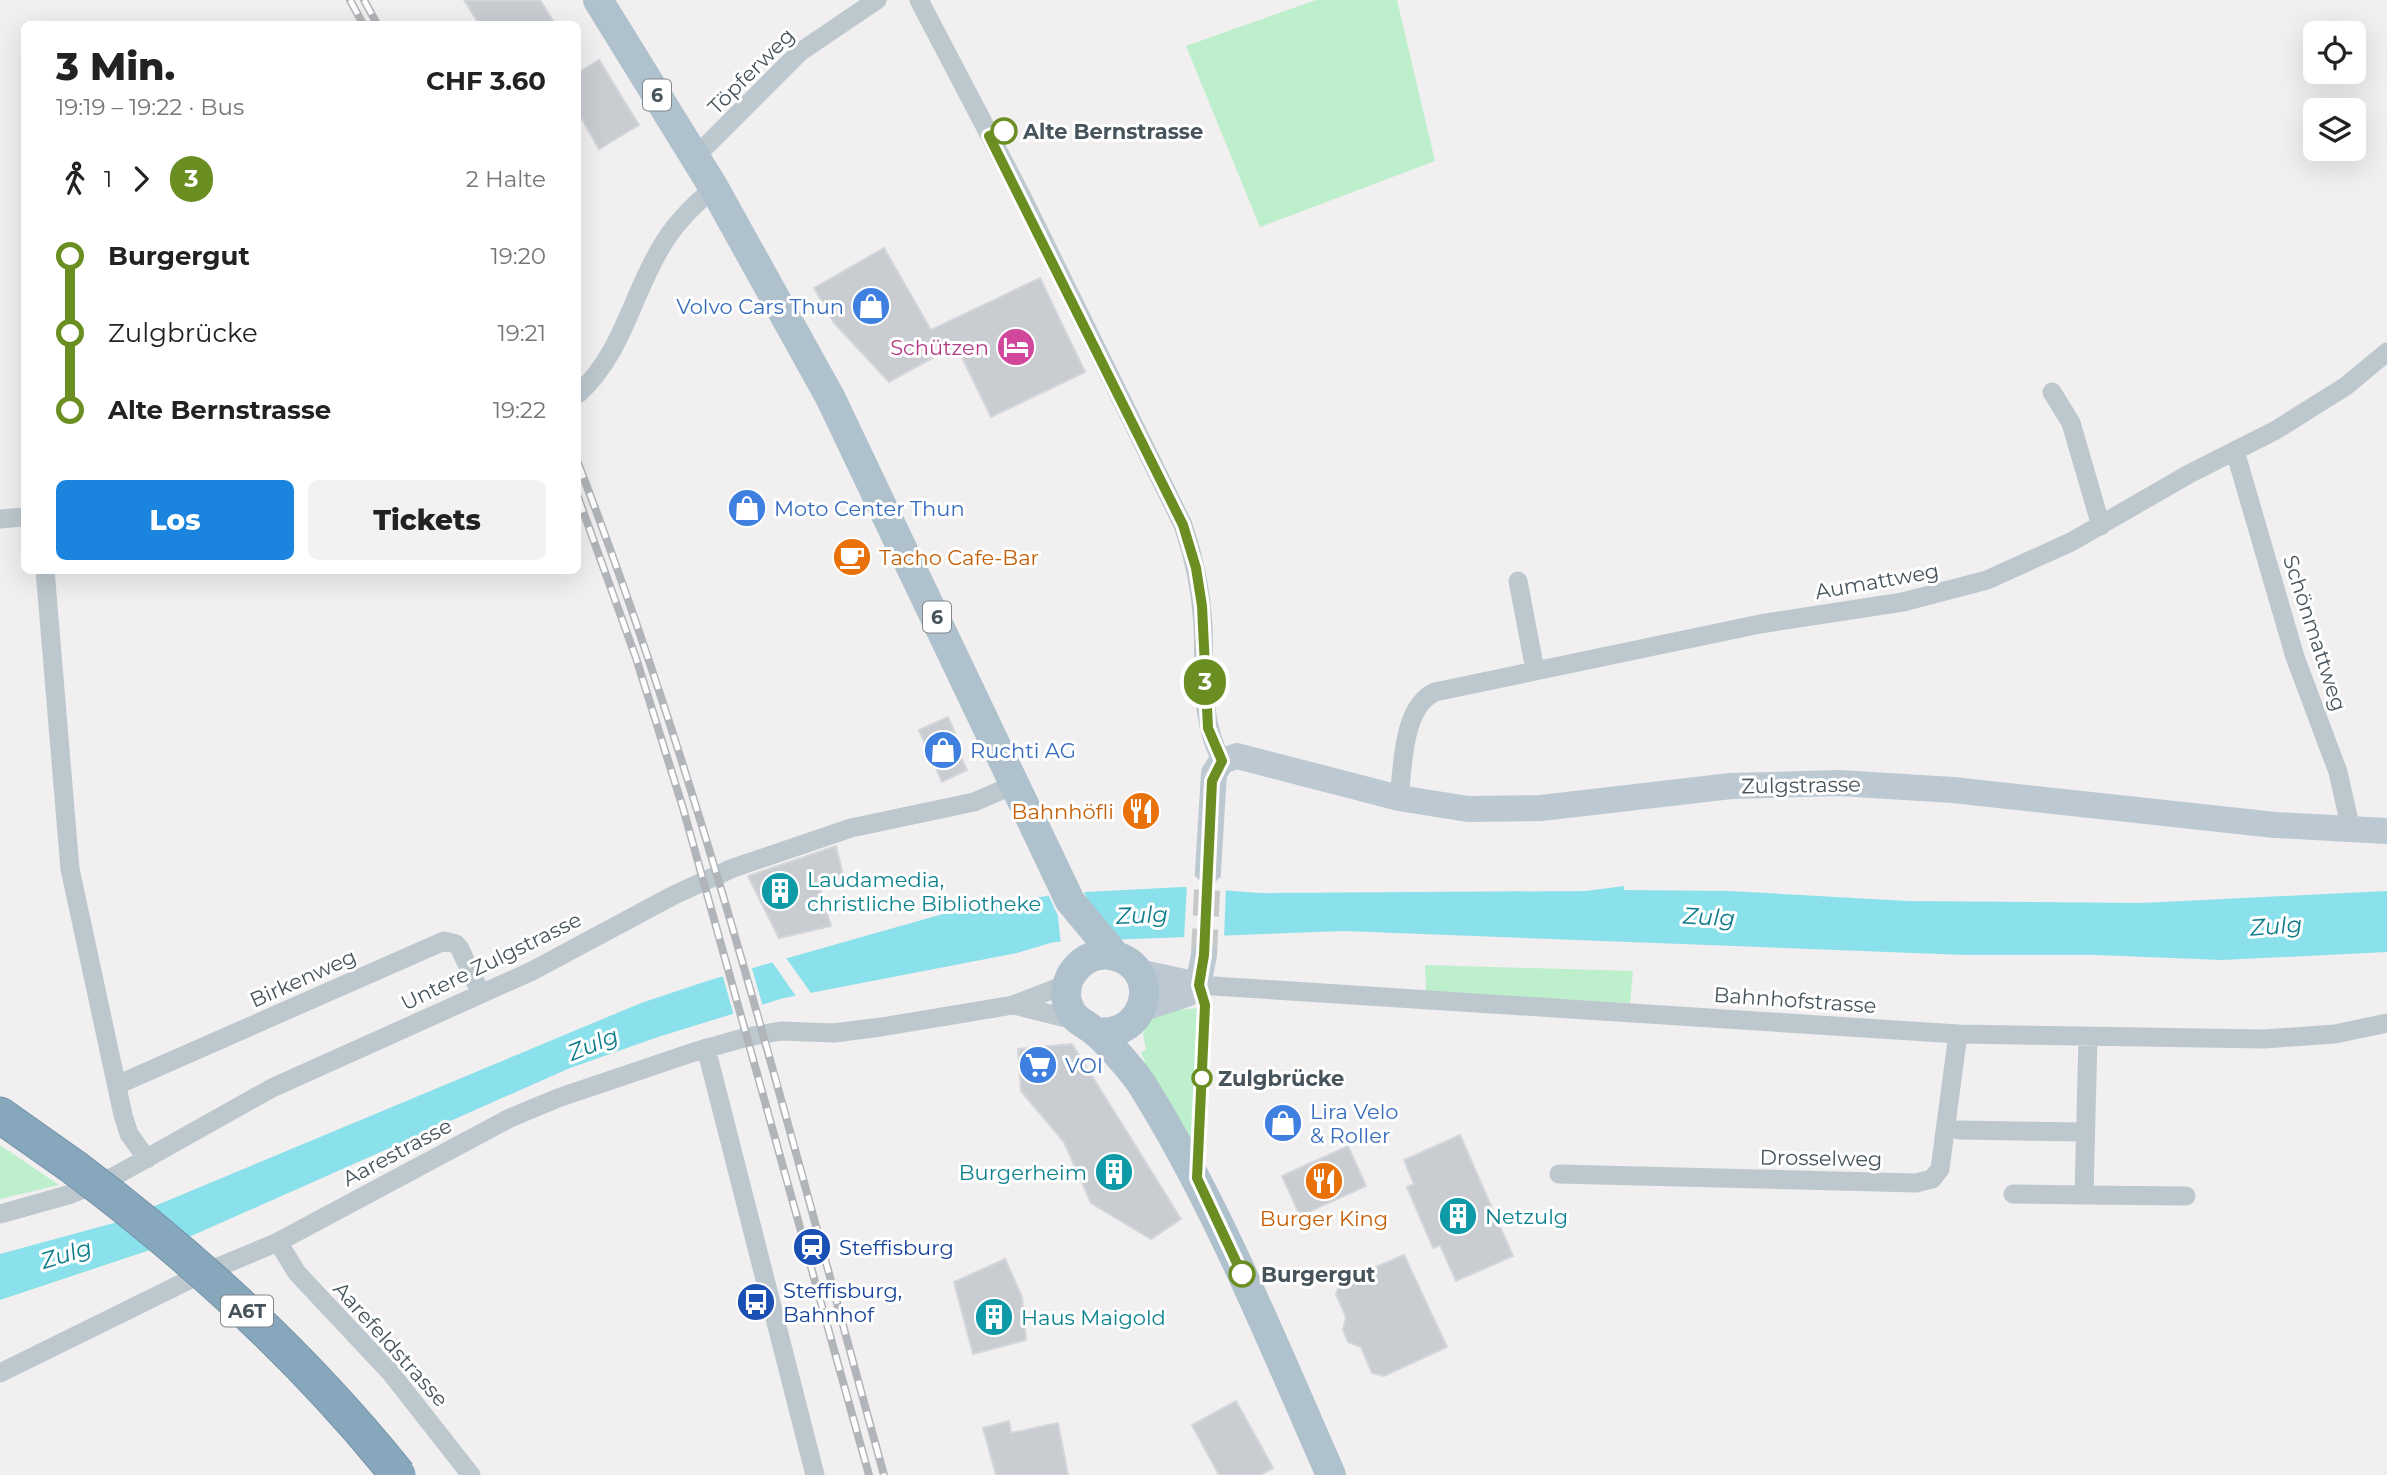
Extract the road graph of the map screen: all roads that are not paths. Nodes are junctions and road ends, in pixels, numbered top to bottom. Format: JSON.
{"nodes":[{"id":1,"x":598,"y":0,"type":"edge"},
{"id":2,"x":877,"y":0,"type":"edge"},
{"id":3,"x":919,"y":0,"type":"edge"},
{"id":4,"x":695,"y":157,"type":"junction"},
{"id":5,"x":714,"y":188,"type":"junction"},
{"id":6,"x":2387,"y":352,"type":"edge"},
{"id":7,"x":581,"y":390,"type":"edge"},
{"id":8,"x":2052,"y":392,"type":"dead end"},
{"id":9,"x":2235,"y":451,"type":"junction"},
{"id":10,"x":21,"y":517,"type":"edge"},
{"id":11,"x":0,"y":519,"type":"edge"},
{"id":12,"x":2101,"y":526,"type":"junction"},
{"id":13,"x":45,"y":574,"type":"edge"},
{"id":14,"x":1518,"y":581,"type":"dead end"},
{"id":15,"x":1535,"y":670,"type":"junction"},
{"id":16,"x":1222,"y":761,"type":"junction"},
{"id":17,"x":1016,"y":784,"type":"junction"},
{"id":18,"x":1399,"y":798,"type":"junction"},
{"id":19,"x":2351,"y":830,"type":"junction"},
{"id":20,"x":2387,"y":831,"type":"edge"},
{"id":21,"x":1208,"y":871,"type":"tunnel mouth"},
{"id":22,"x":1066,"y":892,"type":"junction"},
{"id":23,"x":1204,"y":955,"type":"tunnel mouth"},
{"id":24,"x":1121,"y":959,"type":"junction"},
{"id":25,"x":1073,"y":969,"type":"junction"},
{"id":26,"x":1199,"y":985,"type":"junction"},
{"id":27,"x":481,"y":994,"type":"junction"},
{"id":28,"x":1013,"y":1004,"type":"junction"},
{"id":29,"x":1137,"y":1015,"type":"junction"},
{"id":30,"x":2387,"y":1023,"type":"edge"},
{"id":31,"x":1087,"y":1026,"type":"junction"},
{"id":32,"x":1958,"y":1034,"type":"junction"},
{"id":33,"x":2088,"y":1037,"type":"junction"},
{"id":34,"x":706,"y":1048,"type":"junction"},
{"id":35,"x":1139,"y":1080,"type":"junction"},
{"id":36,"x":117,"y":1085,"type":"junction"},
{"id":37,"x":0,"y":1115,"type":"edge"},
{"id":38,"x":1959,"y":1130,"type":"dead end"},
{"id":39,"x":2085,"y":1132,"type":"junction"},
{"id":40,"x":147,"y":1159,"type":"junction"},
{"id":41,"x":1559,"y":1174,"type":"dead end"},
{"id":42,"x":2013,"y":1194,"type":"dead end"},
{"id":43,"x":2084,"y":1195,"type":"junction"},
{"id":44,"x":2186,"y":1196,"type":"dead end"},
{"id":45,"x":0,"y":1214,"type":"edge"},
{"id":46,"x":278,"y":1242,"type":"junction"},
{"id":47,"x":0,"y":1373,"type":"edge"},
{"id":48,"x":398,"y":1475,"type":"edge"},
{"id":49,"x":471,"y":1475,"type":"edge"},
{"id":50,"x":815,"y":1475,"type":"edge"},
{"id":51,"x":1331,"y":1475,"type":"edge"}],
"edges":[{"from":1,"to":4,"type":"main road","number":"6"},
{"from":2,"to":4,"type":"street","name":"Töpferweg"},
{"from":3,"to":16,"type":"street"},
{"from":4,"to":5,"type":"main road","number":"6"},
{"from":5,"to":7,"type":"street"},
{"from":5,"to":17,"type":"main road","number":"6"},
{"from":6,"to":9,"type":"street","name":"Aumattweg"},
{"from":8,"to":12,"type":"street"},
{"from":9,"to":12,"type":"street","name":"Aumattweg"},
{"from":9,"to":19,"type":"street","name":"Schönmattweg"},
{"from":10,"to":11,"type":"street"},
{"from":12,"to":15,"type":"street","name":"Aumattweg"},
{"from":13,"to":36,"type":"street"},
{"from":14,"to":15,"type":"street"},
{"from":15,"to":18,"type":"street","name":"Aumattweg"},
{"from":16,"to":18,"type":"street","name":"Zulgstrasse"},
{"from":16,"to":21,"type":"street"},
{"from":17,"to":22,"type":"main road","number":"6"},
{"from":17,"to":27,"type":"street","name":"Untere Zulgstrasse"},
{"from":18,"to":19,"type":"street","name":"Zulgstrasse"},
{"from":19,"to":20,"type":"street","name":"Zulgstrasse"},
{"from":22,"to":24,"type":"main road","number":"6"},
{"from":22,"to":25,"type":"main road","number":"6"},
{"from":23,"to":26,"type":"street"},
{"from":24,"to":25,"type":"main road"},
{"from":24,"to":26,"type":"street"},
{"from":24,"to":29,"type":"main road"},
{"from":25,"to":28,"type":"street"},
{"from":25,"to":31,"type":"main road"},
{"from":26,"to":29,"type":"street"},
{"from":26,"to":32,"type":"street","name":"Bahnhofstrasse"},
{"from":27,"to":36,"type":"street","name":"Birkenweg"},
{"from":27,"to":40,"type":"street","name":"Untere Zulgstrasse"},
{"from":28,"to":31,"type":"street"},
{"from":28,"to":34,"type":"street","name":"Aarestrasse"},
{"from":29,"to":31,"type":"main road"},
{"from":29,"to":35,"type":"main road"},
{"from":30,"to":33,"type":"street","name":"Bahnhofstrasse"},
{"from":31,"to":35,"type":"main road"},
{"from":32,"to":33,"type":"street","name":"Bahnhofstrasse"},
{"from":32,"to":41,"type":"street","name":"Drosselweg"},
{"from":33,"to":39,"type":"street"},
{"from":34,"to":46,"type":"street","name":"Aarestrasse"},
{"from":34,"to":50,"type":"street"},
{"from":35,"to":51,"type":"main road"},
{"from":36,"to":40,"type":"street"},
{"from":37,"to":48,"type":"highway","number":"A6T","bridge":true},
{"from":38,"to":39,"type":"street"},
{"from":39,"to":43,"type":"street"},
{"from":40,"to":45,"type":"street","name":"Untere Zulgstrasse"},
{"from":42,"to":43,"type":"street"},
{"from":43,"to":44,"type":"street"},
{"from":46,"to":47,"type":"street","name":"Aarestrasse"},
{"from":46,"to":49,"type":"street","name":"Aarefeldstrasse"}]}
